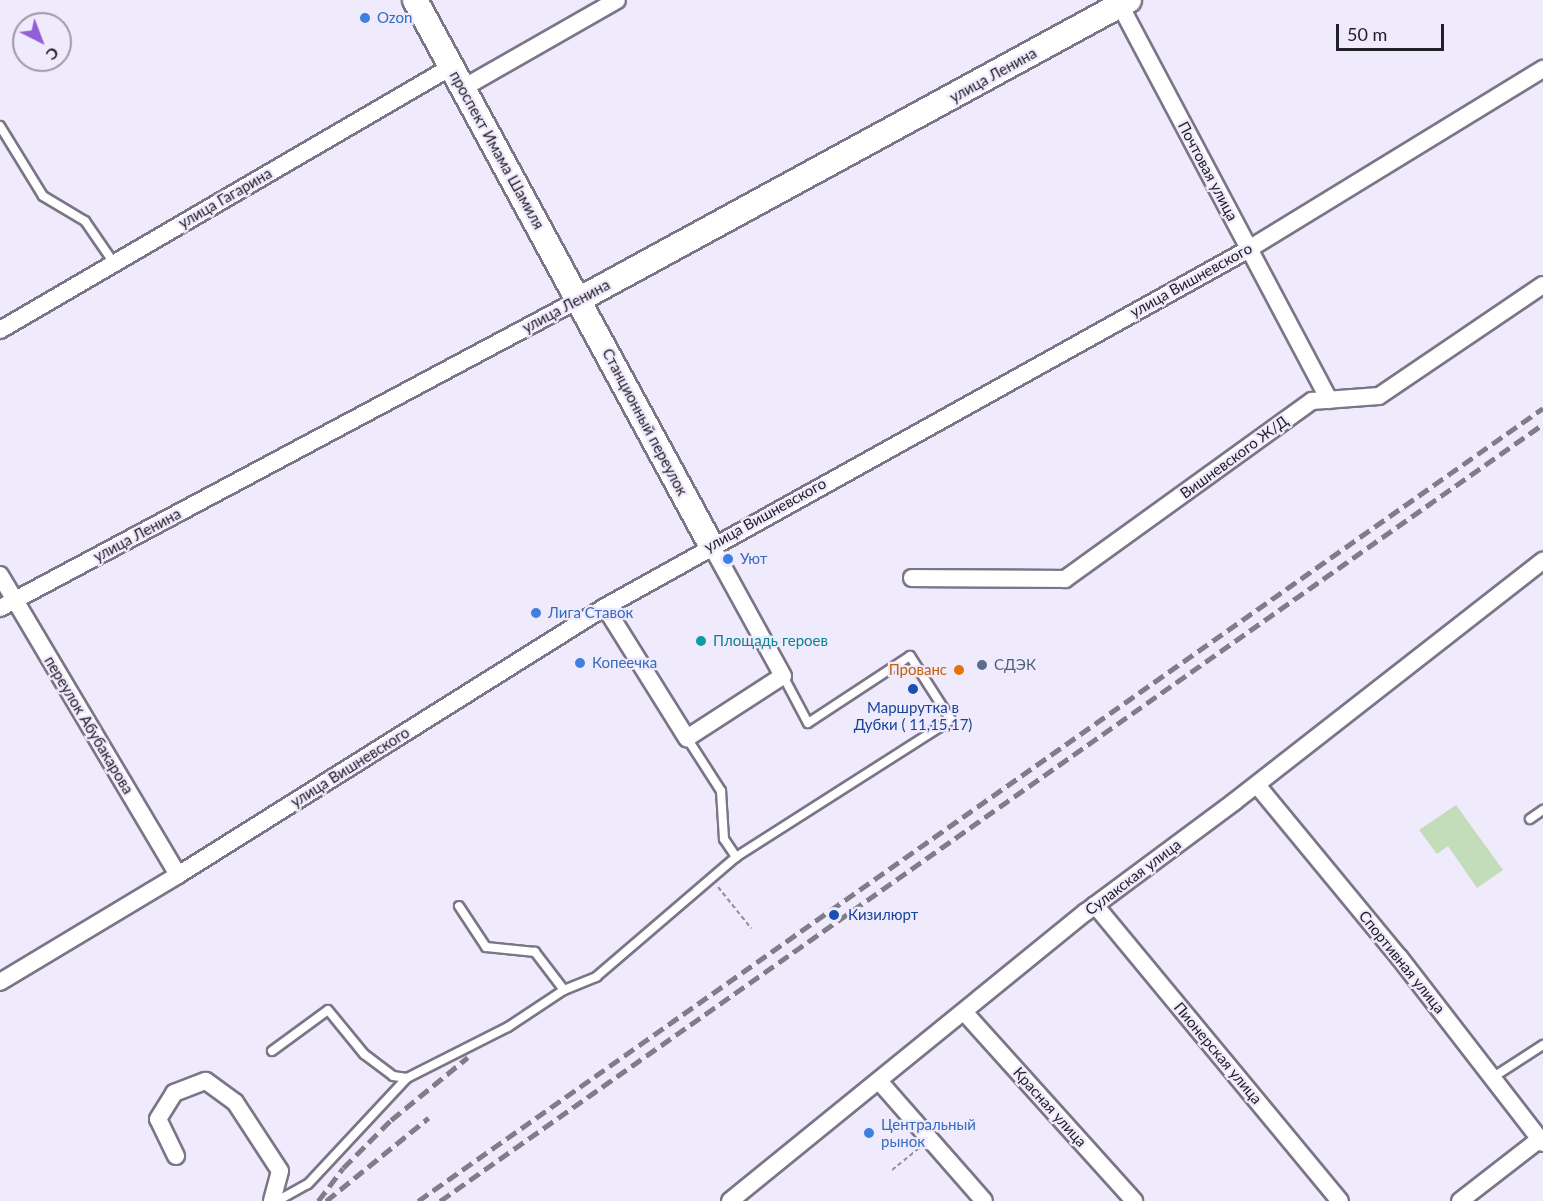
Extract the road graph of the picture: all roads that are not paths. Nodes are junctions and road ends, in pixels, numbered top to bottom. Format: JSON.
{"nodes":[{"id":1,"x":415,"y":0,"type":"edge"},
{"id":2,"x":617,"y":0,"type":"edge"},
{"id":3,"x":1125,"y":2,"type":"edge"},
{"id":4,"x":451,"y":67,"type":"junction"},
{"id":5,"x":1543,"y":69,"type":"edge"},
{"id":6,"x":463,"y":88,"type":"junction"},
{"id":7,"x":0,"y":126,"type":"edge"},
{"id":8,"x":1249,"y":249,"type":"junction"},
{"id":9,"x":114,"y":262,"type":"junction"},
{"id":10,"x":1543,"y":285,"type":"edge"},
{"id":11,"x":580,"y":299,"type":"junction"},
{"id":12,"x":0,"y":330,"type":"edge"},
{"id":13,"x":1329,"y":400,"type":"junction"},
{"id":14,"x":711,"y":545,"type":"junction"},
{"id":15,"x":1543,"y":561,"type":"edge"},
{"id":16,"x":0,"y":575,"type":"edge"},
{"id":17,"x":912,"y":578,"type":"dead end"},
{"id":18,"x":8,"y":604,"type":"edge"},
{"id":19,"x":605,"y":607,"type":"junction"},
{"id":20,"x":783,"y":676,"type":"junction"},
{"id":21,"x":687,"y":738,"type":"junction"},
{"id":22,"x":1257,"y":785,"type":"junction"},
{"id":23,"x":1543,"y":810,"type":"edge"},
{"id":24,"x":1530,"y":819,"type":"dead end"},
{"id":25,"x":736,"y":857,"type":"junction"},
{"id":26,"x":178,"y":875,"type":"junction"},
{"id":27,"x":1095,"y":905,"type":"junction"},
{"id":28,"x":459,"y":906,"type":"dead end"},
{"id":29,"x":0,"y":982,"type":"edge"},
{"id":30,"x":564,"y":990,"type":"junction"},
{"id":31,"x":965,"y":1013,"type":"junction"},
{"id":32,"x":1543,"y":1045,"type":"edge"},
{"id":33,"x":272,"y":1051,"type":"dead end"},
{"id":34,"x":407,"y":1078,"type":"junction"},
{"id":35,"x":1492,"y":1078,"type":"junction"},
{"id":36,"x":879,"y":1081,"type":"junction"},
{"id":37,"x":1541,"y":1141,"type":"edge"},
{"id":38,"x":176,"y":1156,"type":"dead end"},
{"id":39,"x":272,"y":1201,"type":"edge"},
{"id":40,"x":277,"y":1201,"type":"edge"},
{"id":41,"x":730,"y":1201,"type":"edge"},
{"id":42,"x":984,"y":1201,"type":"edge"},
{"id":43,"x":1134,"y":1201,"type":"edge"},
{"id":44,"x":1340,"y":1201,"type":"edge"},
{"id":45,"x":1460,"y":1201,"type":"edge"}],
"edges":[{"from":1,"to":4,"type":"street","name":"проспект Имама Шамиля"},
{"from":2,"to":6,"type":"street"},
{"from":3,"to":8,"type":"street","name":"Почтовая улица"},
{"from":3,"to":11,"type":"street","name":"улица Ленина"},
{"from":4,"to":6,"type":"street","name":"проспект Имама Шамиля"},
{"from":4,"to":9,"type":"street","name":"улица Гагарина"},
{"from":5,"to":8,"type":"street","name":"улица Вишневского"},
{"from":6,"to":11,"type":"street","name":"проспект Имама Шамиля"},
{"from":7,"to":9,"type":"lane"},
{"from":8,"to":13,"type":"street","name":"Почтовая улица"},
{"from":8,"to":14,"type":"street","name":"улица Вишневского"},
{"from":9,"to":12,"type":"street","name":"улица Гагарина"},
{"from":10,"to":13,"type":"street","name":"Вишневского Ж/Д"},
{"from":11,"to":14,"type":"street","name":"Станционный переулок"},
{"from":11,"to":18,"type":"street","name":"улица Ленина"},
{"from":13,"to":17,"type":"street","name":"Вишневского Ж/Д"},
{"from":14,"to":19,"type":"street","name":"улица Вишневского"},
{"from":14,"to":20,"type":"street"},
{"from":15,"to":22,"type":"street","name":"Сулакская улица"},
{"from":16,"to":18,"type":"street","name":"переулок Абубакарова"},
{"from":18,"to":26,"type":"street","name":"переулок Абубакарова"},
{"from":19,"to":21,"type":"street"},
{"from":19,"to":26,"type":"street","name":"улица Вишневского"},
{"from":20,"to":21,"type":"street"},
{"from":20,"to":25,"type":"lane"},
{"from":21,"to":25,"type":"lane"},
{"from":22,"to":27,"type":"street","name":"Сулакская улица"},
{"from":22,"to":35,"type":"street","name":"Спортивная улица"},
{"from":23,"to":24,"type":"lane"},
{"from":25,"to":30,"type":"lane"},
{"from":26,"to":29,"type":"street","name":"улица Вишневского"},
{"from":27,"to":31,"type":"street","name":"Сулакская улица"},
{"from":27,"to":44,"type":"street","name":"Пионерская улица"},
{"from":28,"to":30,"type":"lane"},
{"from":30,"to":34,"type":"lane"},
{"from":31,"to":36,"type":"street","name":"Сулакская улица"},
{"from":31,"to":43,"type":"street","name":"Красная улица"},
{"from":32,"to":35,"type":"lane"},
{"from":33,"to":34,"type":"lane"},
{"from":34,"to":40,"type":"lane"},
{"from":35,"to":37,"type":"street","name":"Спортивная улица"},
{"from":36,"to":41,"type":"street","name":"Сулакская улица"},
{"from":36,"to":42,"type":"street"},
{"from":37,"to":45,"type":"street"},
{"from":38,"to":39,"type":"street"}]}
